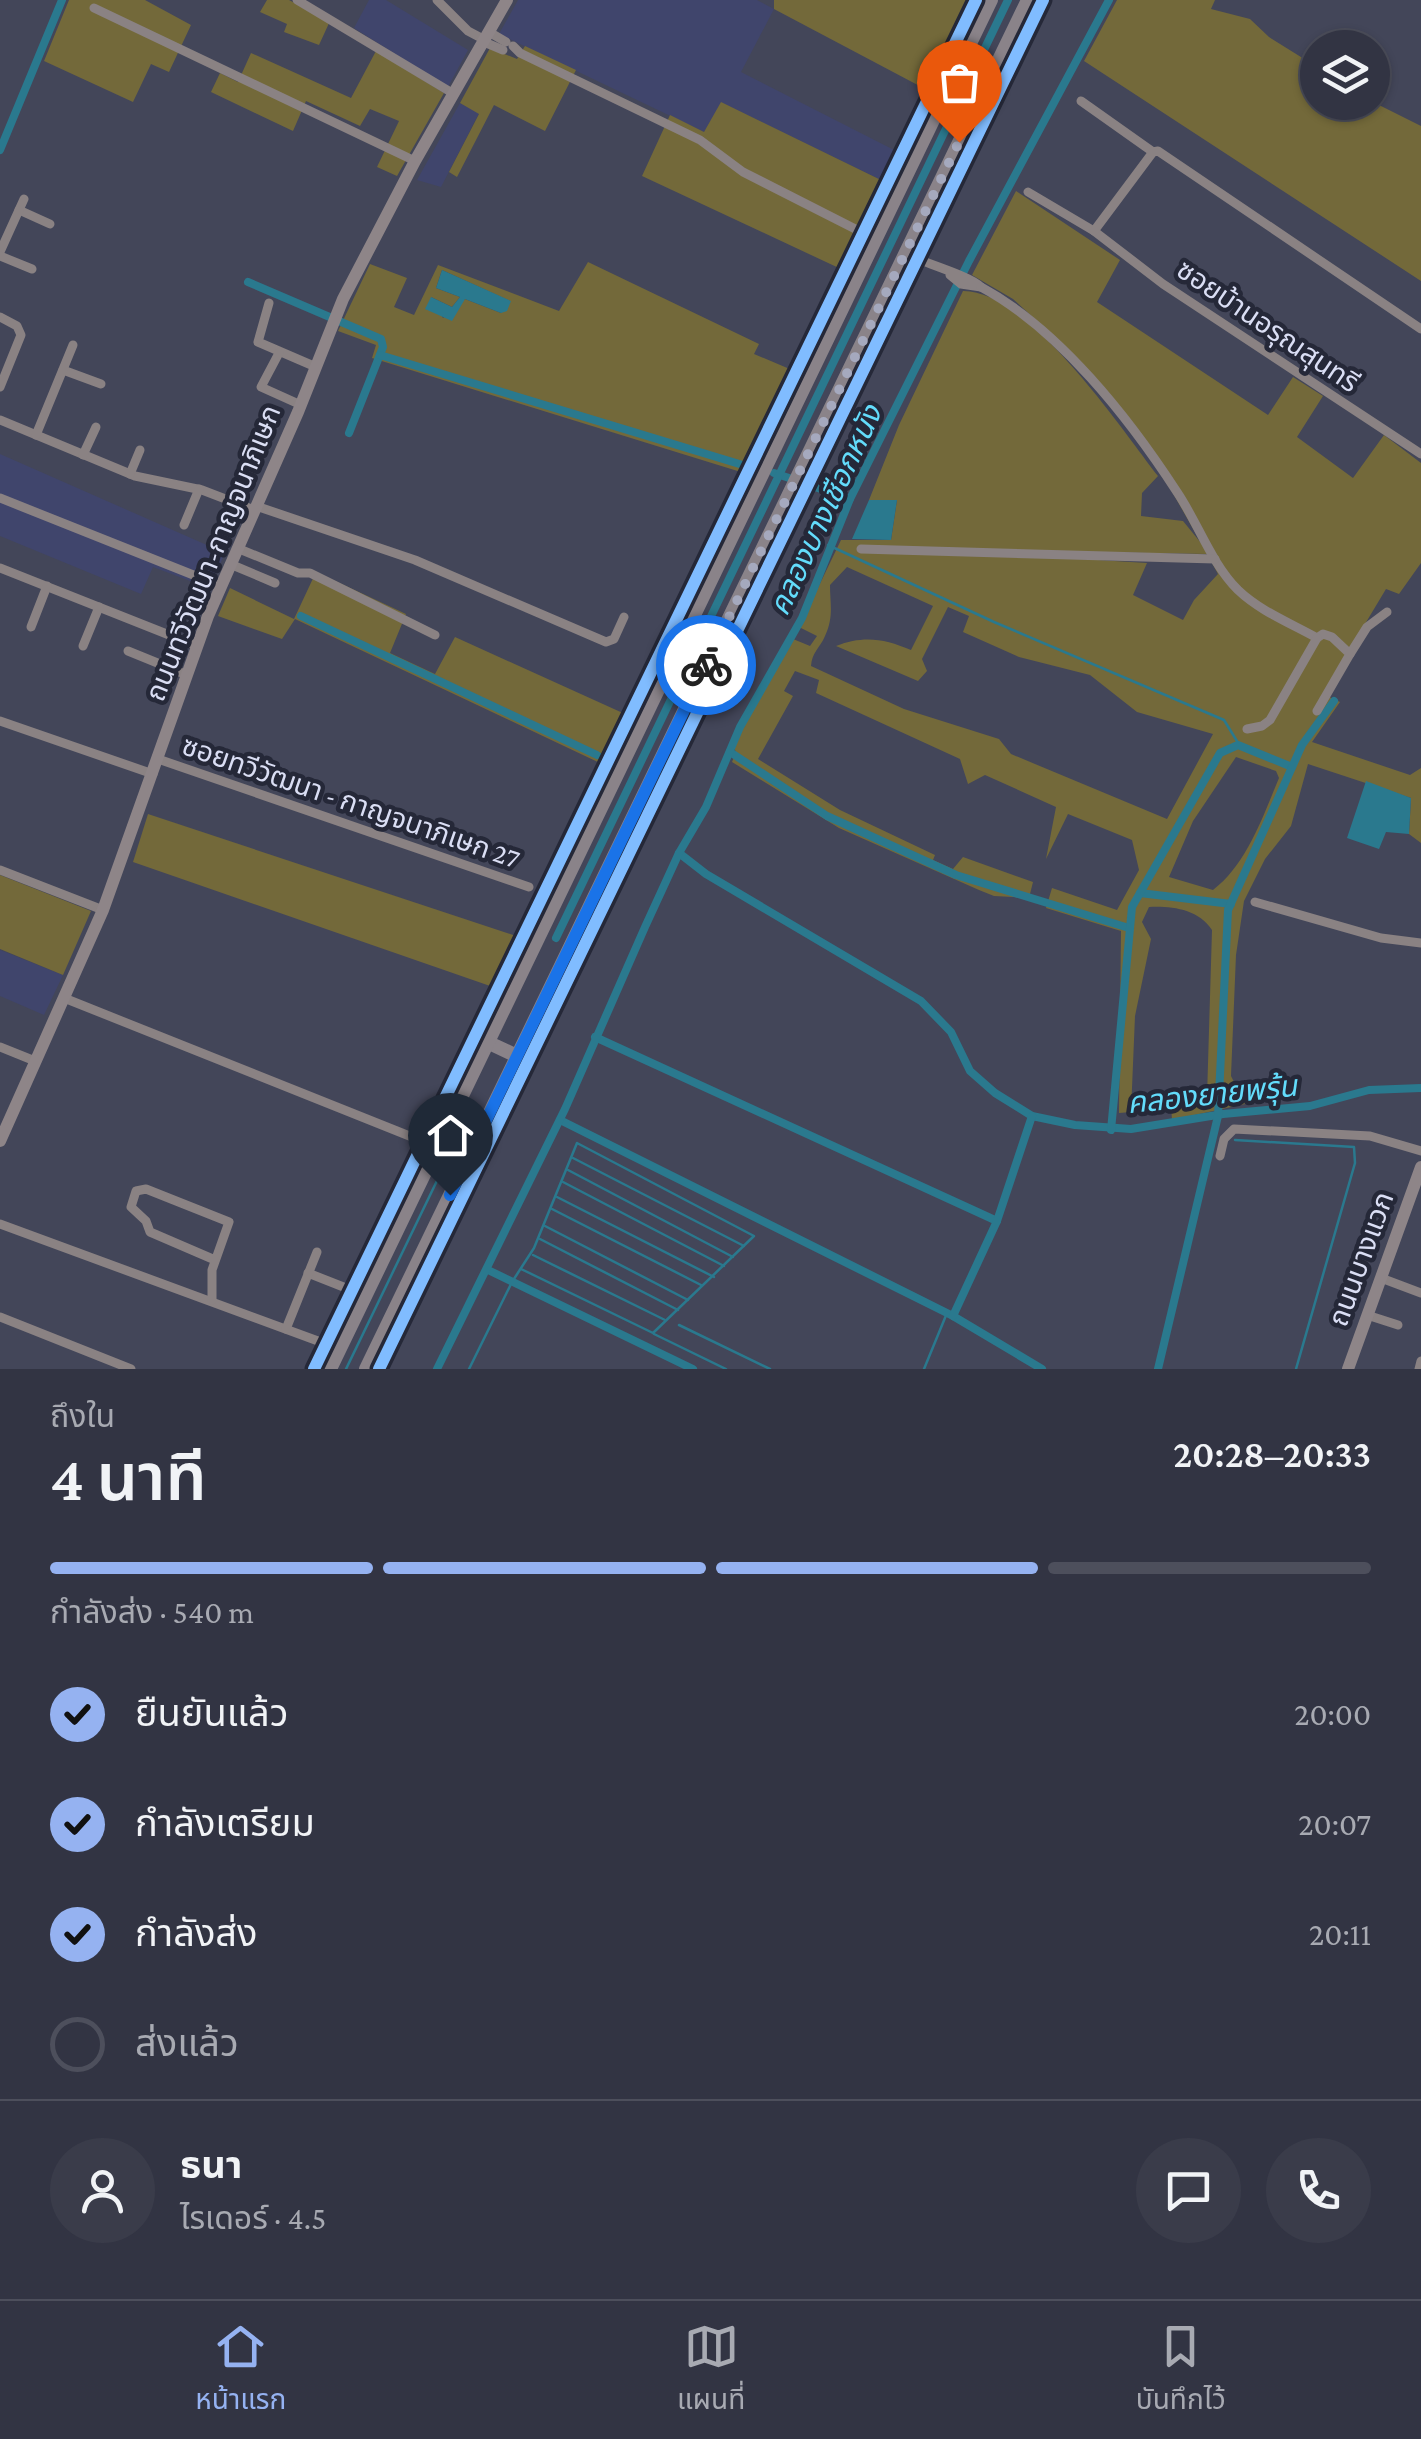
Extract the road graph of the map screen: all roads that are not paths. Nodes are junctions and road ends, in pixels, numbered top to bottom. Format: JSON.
{"nodes":[{"id":1,"x":297,"y":0,"type":"edge"},
{"id":2,"x":436,"y":0,"type":"edge"},
{"id":3,"x":508,"y":0,"type":"edge"},
{"id":4,"x":990,"y":0,"type":"edge"},
{"id":5,"x":1028,"y":0,"type":"edge"},
{"id":6,"x":94,"y":8,"type":"dead end"},
{"id":7,"x":486,"y":38,"type":"junction"},
{"id":8,"x":454,"y":94,"type":"junction"},
{"id":9,"x":1080,"y":101,"type":"dead end"},
{"id":10,"x":1153,"y":152,"type":"junction"},
{"id":11,"x":415,"y":161,"type":"junction"},
{"id":12,"x":1028,"y":192,"type":"dead end"},
{"id":13,"x":24,"y":199,"type":"dead end"},
{"id":14,"x":19,"y":210,"type":"junction"},
{"id":15,"x":50,"y":224,"type":"dead end"},
{"id":16,"x":1094,"y":232,"type":"junction"},
{"id":17,"x":875,"y":239,"type":"junction"},
{"id":18,"x":0,"y":254,"type":"edge"},
{"id":19,"x":905,"y":254,"type":"junction"},
{"id":20,"x":32,"y":269,"type":"dead end"},
{"id":21,"x":269,"y":303,"type":"dead end"},
{"id":22,"x":0,"y":317,"type":"edge"},
{"id":23,"x":1421,"y":329,"type":"edge"},
{"id":24,"x":73,"y":345,"type":"dead end"},
{"id":25,"x":279,"y":353,"type":"junction"},
{"id":26,"x":316,"y":367,"type":"junction"},
{"id":27,"x":63,"y":370,"type":"junction"},
{"id":28,"x":101,"y":384,"type":"dead end"},
{"id":29,"x":0,"y":388,"type":"edge"},
{"id":30,"x":301,"y":405,"type":"junction"},
{"id":31,"x":0,"y":420,"type":"edge"},
{"id":32,"x":96,"y":427,"type":"dead end"},
{"id":33,"x":36,"y":435,"type":"junction"},
{"id":34,"x":140,"y":450,"type":"dead end"},
{"id":35,"x":1421,"y":454,"type":"edge"},
{"id":36,"x":83,"y":455,"type":"junction"},
{"id":37,"x":130,"y":474,"type":"junction"},
{"id":38,"x":199,"y":490,"type":"junction"},
{"id":39,"x":0,"y":498,"type":"edge"},
{"id":40,"x":255,"y":508,"type":"junction"},
{"id":41,"x":184,"y":524,"type":"dead end"},
{"id":42,"x":238,"y":548,"type":"junction"},
{"id":43,"x":860,"y":549,"type":"dead end"},
{"id":44,"x":1216,"y":558,"type":"junction"},
{"id":45,"x":230,"y":564,"type":"junction"},
{"id":46,"x":0,"y":568,"type":"edge"},
{"id":47,"x":275,"y":584,"type":"dead end"},
{"id":48,"x":47,"y":586,"type":"junction"},
{"id":49,"x":221,"y":586,"type":"junction"},
{"id":50,"x":99,"y":607,"type":"junction"},
{"id":51,"x":1388,"y":612,"type":"dead end"},
{"id":52,"x":624,"y":617,"type":"dead end"},
{"id":53,"x":31,"y":627,"type":"dead end"},
{"id":54,"x":435,"y":636,"type":"dead end"},
{"id":55,"x":1317,"y":638,"type":"junction"},
{"id":56,"x":84,"y":646,"type":"dead end"},
{"id":57,"x":197,"y":646,"type":"junction"},
{"id":58,"x":128,"y":651,"type":"dead end"},
{"id":59,"x":1350,"y":654,"type":"junction"},
{"id":60,"x":187,"y":676,"type":"junction"},
{"id":61,"x":1317,"y":711,"type":"dead end"},
{"id":62,"x":0,"y":721,"type":"edge"},
{"id":63,"x":1247,"y":729,"type":"dead end"},
{"id":64,"x":158,"y":759,"type":"junction"},
{"id":65,"x":152,"y":774,"type":"junction"},
{"id":66,"x":0,"y":870,"type":"edge"},
{"id":67,"x":529,"y":887,"type":"dead end"},
{"id":68,"x":1255,"y":902,"type":"dead end"},
{"id":69,"x":103,"y":910,"type":"junction"},
{"id":70,"x":1421,"y":943,"type":"edge"},
{"id":71,"x":64,"y":998,"type":"junction"},
{"id":72,"x":488,"y":1042,"type":"junction"},
{"id":73,"x":0,"y":1047,"type":"edge"},
{"id":74,"x":517,"y":1056,"type":"junction"},
{"id":75,"x":35,"y":1061,"type":"junction"},
{"id":76,"x":0,"y":1141,"type":"edge"},
{"id":77,"x":437,"y":1147,"type":"junction"},
{"id":78,"x":1421,"y":1151,"type":"edge"},
{"id":79,"x":1220,"y":1156,"type":"dead end"},
{"id":80,"x":1421,"y":1167,"type":"edge"},
{"id":81,"x":0,"y":1224,"type":"edge"},
{"id":82,"x":317,"y":1252,"type":"dead end"},
{"id":83,"x":214,"y":1260,"type":"junction"},
{"id":84,"x":308,"y":1273,"type":"junction"},
{"id":85,"x":1381,"y":1278,"type":"junction"},
{"id":86,"x":346,"y":1288,"type":"dead end"},
{"id":87,"x":1420,"y":1294,"type":"edge"},
{"id":88,"x":212,"y":1300,"type":"junction"},
{"id":89,"x":1368,"y":1314,"type":"junction"},
{"id":90,"x":0,"y":1317,"type":"edge"},
{"id":91,"x":1398,"y":1325,"type":"dead end"},
{"id":92,"x":286,"y":1328,"type":"junction"},
{"id":93,"x":318,"y":1340,"type":"dead end"},
{"id":94,"x":1421,"y":1361,"type":"edge"},
{"id":95,"x":131,"y":1369,"type":"edge"},
{"id":96,"x":330,"y":1369,"type":"edge"},
{"id":97,"x":366,"y":1369,"type":"edge"},
{"id":98,"x":1348,"y":1369,"type":"edge"},
{"id":99,"x":1419,"y":1369,"type":"edge"}],
"edges":[{"from":1,"to":8,"type":"street"},
{"from":2,"to":7,"type":"street"},
{"from":3,"to":7,"type":"street","name":"ถนนทวีวัฒนา-กาญจนาภิเษก"},
{"from":4,"to":17,"type":"main road"},
{"from":5,"to":19,"type":"main road"},
{"from":6,"to":11,"type":"street"},
{"from":7,"to":8,"type":"street","name":"ถนนทวีวัฒนา-กาญจนาภิเษก"},
{"from":7,"to":17,"type":"street"},
{"from":8,"to":11,"type":"street","name":"ถนนทวีวัฒนา-กาญจนาภิเษก"},
{"from":9,"to":10,"type":"street"},
{"from":10,"to":16,"type":"street"},
{"from":10,"to":23,"type":"street"},
{"from":11,"to":26,"type":"street","name":"ถนนทวีวัฒนา-กาญจนาภิเษก"},
{"from":12,"to":16,"type":"street","name":"ซอยบ้านอรุณสุนทรี"},
{"from":13,"to":14,"type":"street"},
{"from":14,"to":15,"type":"street"},
{"from":14,"to":18,"type":"street"},
{"from":16,"to":35,"type":"street","name":"ซอยบ้านอรุณสุนทรี"},
{"from":17,"to":72,"type":"main road"},
{"from":18,"to":20,"type":"street"},
{"from":19,"to":44,"type":"street"},
{"from":19,"to":74,"type":"main road"},
{"from":21,"to":25,"type":"street"},
{"from":22,"to":29,"type":"street"},
{"from":24,"to":27,"type":"street"},
{"from":25,"to":26,"type":"street"},
{"from":25,"to":30,"type":"street"},
{"from":26,"to":30,"type":"street","name":"ถนนทวีวัฒนา-กาญจนาภิเษก"},
{"from":27,"to":28,"type":"street"},
{"from":27,"to":33,"type":"street"},
{"from":30,"to":40,"type":"street","name":"ถนนทวีวัฒนา-กาญจนาภิเษก"},
{"from":31,"to":33,"type":"street"},
{"from":32,"to":36,"type":"street"},
{"from":33,"to":36,"type":"street"},
{"from":34,"to":37,"type":"street"},
{"from":36,"to":37,"type":"street"},
{"from":37,"to":38,"type":"street"},
{"from":38,"to":40,"type":"street"},
{"from":38,"to":41,"type":"street"},
{"from":39,"to":49,"type":"street"},
{"from":40,"to":42,"type":"street","name":"ถนนทวีวัฒนา-กาญจนาภิเษก"},
{"from":40,"to":52,"type":"street"},
{"from":42,"to":45,"type":"street","name":"ถนนทวีวัฒนา-กาญจนาภิเษก"},
{"from":42,"to":54,"type":"street"},
{"from":43,"to":44,"type":"street"},
{"from":44,"to":55,"type":"street"},
{"from":45,"to":47,"type":"street"},
{"from":45,"to":49,"type":"street","name":"ถนนทวีวัฒนา-กาญจนาภิเษก"},
{"from":46,"to":48,"type":"street"},
{"from":48,"to":50,"type":"street"},
{"from":48,"to":53,"type":"street"},
{"from":49,"to":57,"type":"street","name":"ถนนทวีวัฒนา-กาญจนาภิเษก"},
{"from":50,"to":56,"type":"street"},
{"from":50,"to":57,"type":"street"},
{"from":51,"to":59,"type":"street"},
{"from":55,"to":59,"type":"street"},
{"from":55,"to":63,"type":"street"},
{"from":57,"to":60,"type":"street","name":"ถนนทวีวัฒนา-กาญจนาภิเษก"},
{"from":58,"to":60,"type":"street"},
{"from":59,"to":61,"type":"street"},
{"from":60,"to":64,"type":"street","name":"ถนนทวีวัฒนา-กาญจนาภิเษก"},
{"from":62,"to":65,"type":"street"},
{"from":64,"to":65,"type":"street","name":"ถนนทวีวัฒนา-กาญจนาภิเษก"},
{"from":64,"to":67,"type":"street","name":"ซอยทวีวัฒนา - กาญจนาภิเษก 27"},
{"from":65,"to":69,"type":"street","name":"ถนนทวีวัฒนา-กาญจนาภิเษก"},
{"from":66,"to":69,"type":"street"},
{"from":68,"to":70,"type":"street"},
{"from":69,"to":71,"type":"street","name":"ถนนทวีวัฒนา-กาญจนาภิเษก"},
{"from":71,"to":75,"type":"street","name":"ถนนทวีวัฒนา-กาญจนาภิเษก"},
{"from":71,"to":77,"type":"street"},
{"from":72,"to":74,"type":"main road"},
{"from":72,"to":77,"type":"main road"},
{"from":73,"to":75,"type":"street"},
{"from":74,"to":97,"type":"main road"},
{"from":75,"to":76,"type":"street","name":"ถนนทวีวัฒนา-กาญจนาภิเษก"},
{"from":77,"to":96,"type":"main road"},
{"from":78,"to":79,"type":"street"},
{"from":80,"to":85,"type":"street","name":"ถนนบางแวก"},
{"from":81,"to":88,"type":"street"},
{"from":82,"to":84,"type":"street"},
{"from":83,"to":83,"type":"street"},
{"from":83,"to":88,"type":"street"},
{"from":84,"to":86,"type":"street"},
{"from":84,"to":92,"type":"street"},
{"from":85,"to":87,"type":"street"},
{"from":85,"to":89,"type":"street","name":"ถนนบางแวก"},
{"from":88,"to":92,"type":"street"},
{"from":89,"to":91,"type":"street"},
{"from":89,"to":98,"type":"street","name":"ถนนบางแวก"},
{"from":90,"to":95,"type":"street"},
{"from":92,"to":93,"type":"street"},
{"from":94,"to":99,"type":"street"}]}
